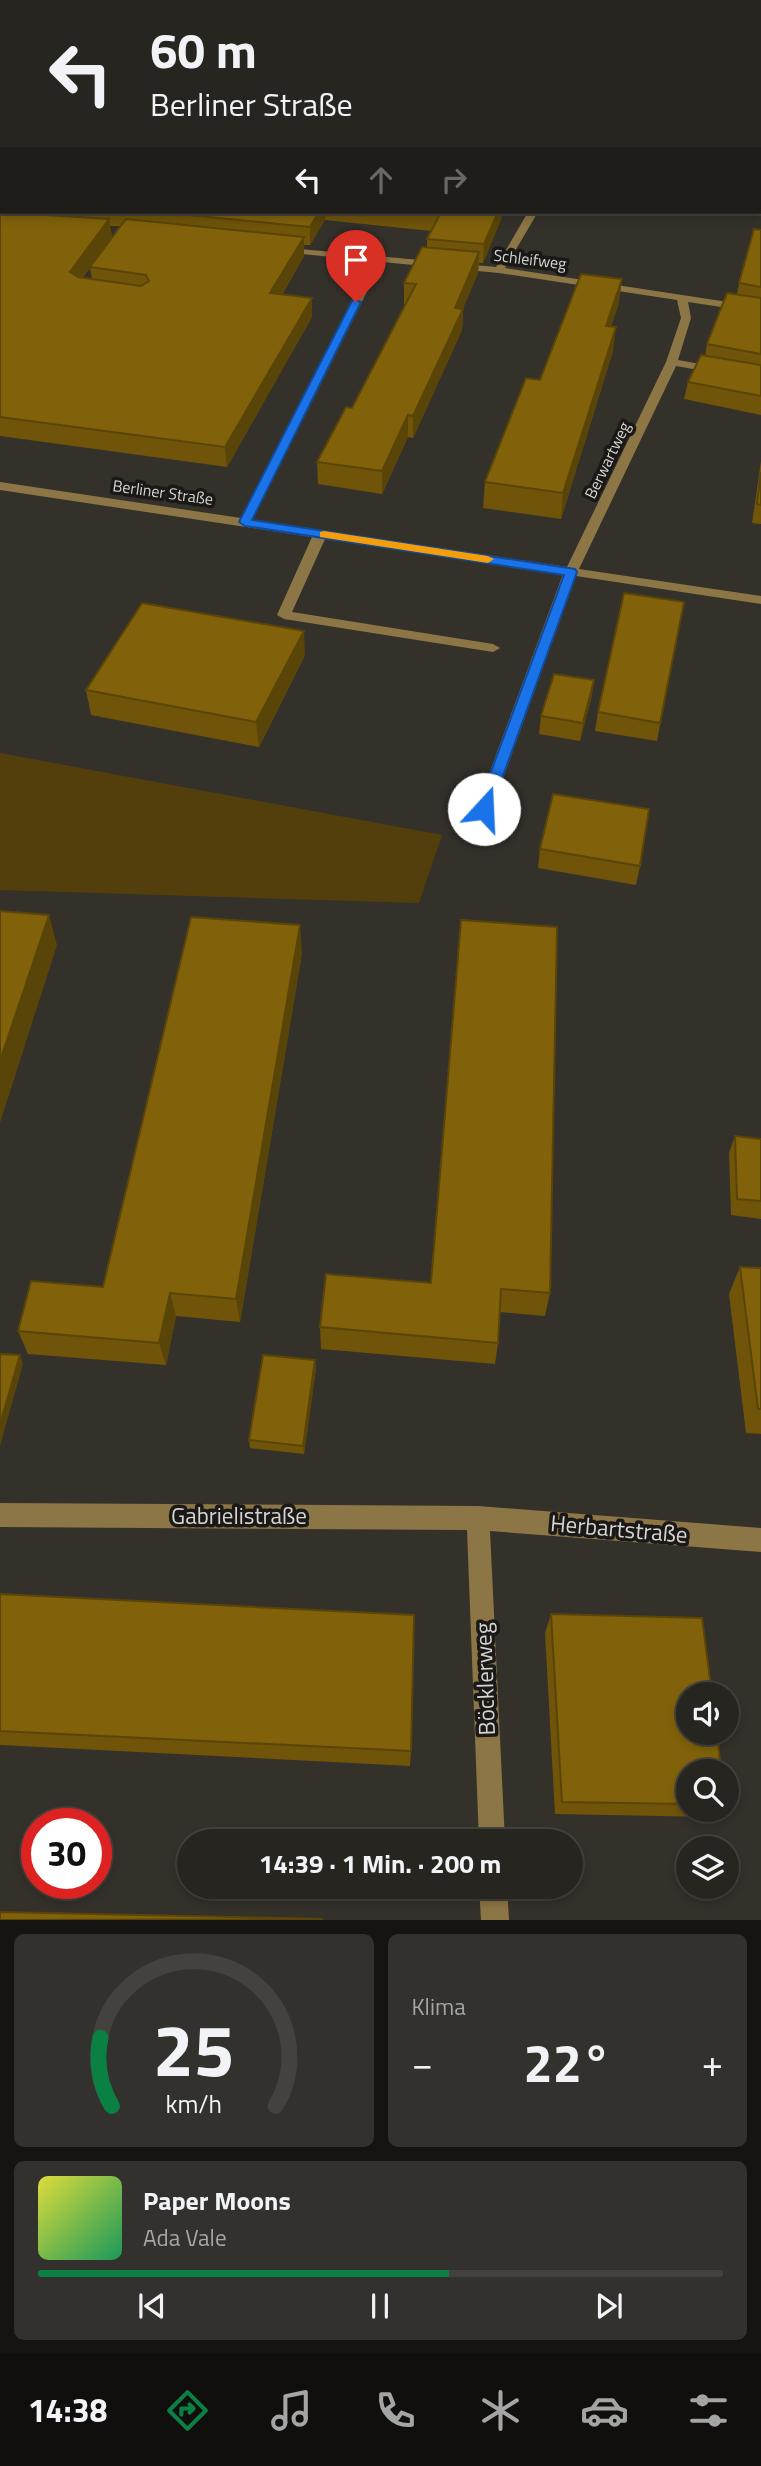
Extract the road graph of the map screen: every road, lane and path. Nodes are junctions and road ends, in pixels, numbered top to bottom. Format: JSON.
{"nodes":[{"id":1,"x":532,"y":214,"type":"edge"},
{"id":2,"x":271,"y":248,"type":"edge"},
{"id":3,"x":378,"y":259,"type":"junction"},
{"id":4,"x":499,"y":270,"type":"junction"},
{"id":5,"x":681,"y":298,"type":"junction"},
{"id":6,"x":761,"y":310,"type":"edge"},
{"id":7,"x":672,"y":362,"type":"junction"},
{"id":8,"x":761,"y":377,"type":"edge"},
{"id":9,"x":0,"y":486,"type":"edge"},
{"id":10,"x":245,"y":522,"type":"junction"},
{"id":11,"x":320,"y":534,"type":"junction"},
{"id":12,"x":571,"y":572,"type":"junction"},
{"id":13,"x":761,"y":600,"type":"edge"},
{"id":14,"x":493,"y":648,"type":"dead end"},
{"id":15,"x":484,"y":809,"type":"dead end"},
{"id":16,"x":0,"y":1515,"type":"edge"},
{"id":17,"x":478,"y":1518,"type":"junction"},
{"id":18,"x":761,"y":1540,"type":"edge"},
{"id":19,"x":491,"y":1829,"type":"edge"},
{"id":20,"x":494,"y":1899,"type":"edge"},
{"id":21,"x":495,"y":1920,"type":"edge"}],
"edges":[{"from":1,"to":4,"type":"street"},
{"from":2,"to":3,"type":"street","name":"Schleifweg"},
{"from":3,"to":4,"type":"street","name":"Schleifweg"},
{"from":3,"to":10,"type":"street"},
{"from":4,"to":5,"type":"street","name":"Schleifweg"},
{"from":5,"to":6,"type":"street","name":"Schleifweg"},
{"from":5,"to":7,"type":"street","name":"Berwartweg"},
{"from":7,"to":8,"type":"street"},
{"from":7,"to":12,"type":"street","name":"Berwartweg"},
{"from":9,"to":10,"type":"street","name":"Berliner Straße"},
{"from":10,"to":11,"type":"street","name":"Berliner Straße"},
{"from":11,"to":12,"type":"street","name":"Berliner Straße"},
{"from":11,"to":14,"type":"street"},
{"from":12,"to":13,"type":"street","name":"Berliner Straße"},
{"from":12,"to":15,"type":"street"},
{"from":16,"to":17,"type":"street","name":"Gabrielistraße"},
{"from":17,"to":18,"type":"street","name":"Herbartstraße"},
{"from":17,"to":19,"type":"street","name":"Böcklerweg"},
{"from":20,"to":21,"type":"street"}]}
